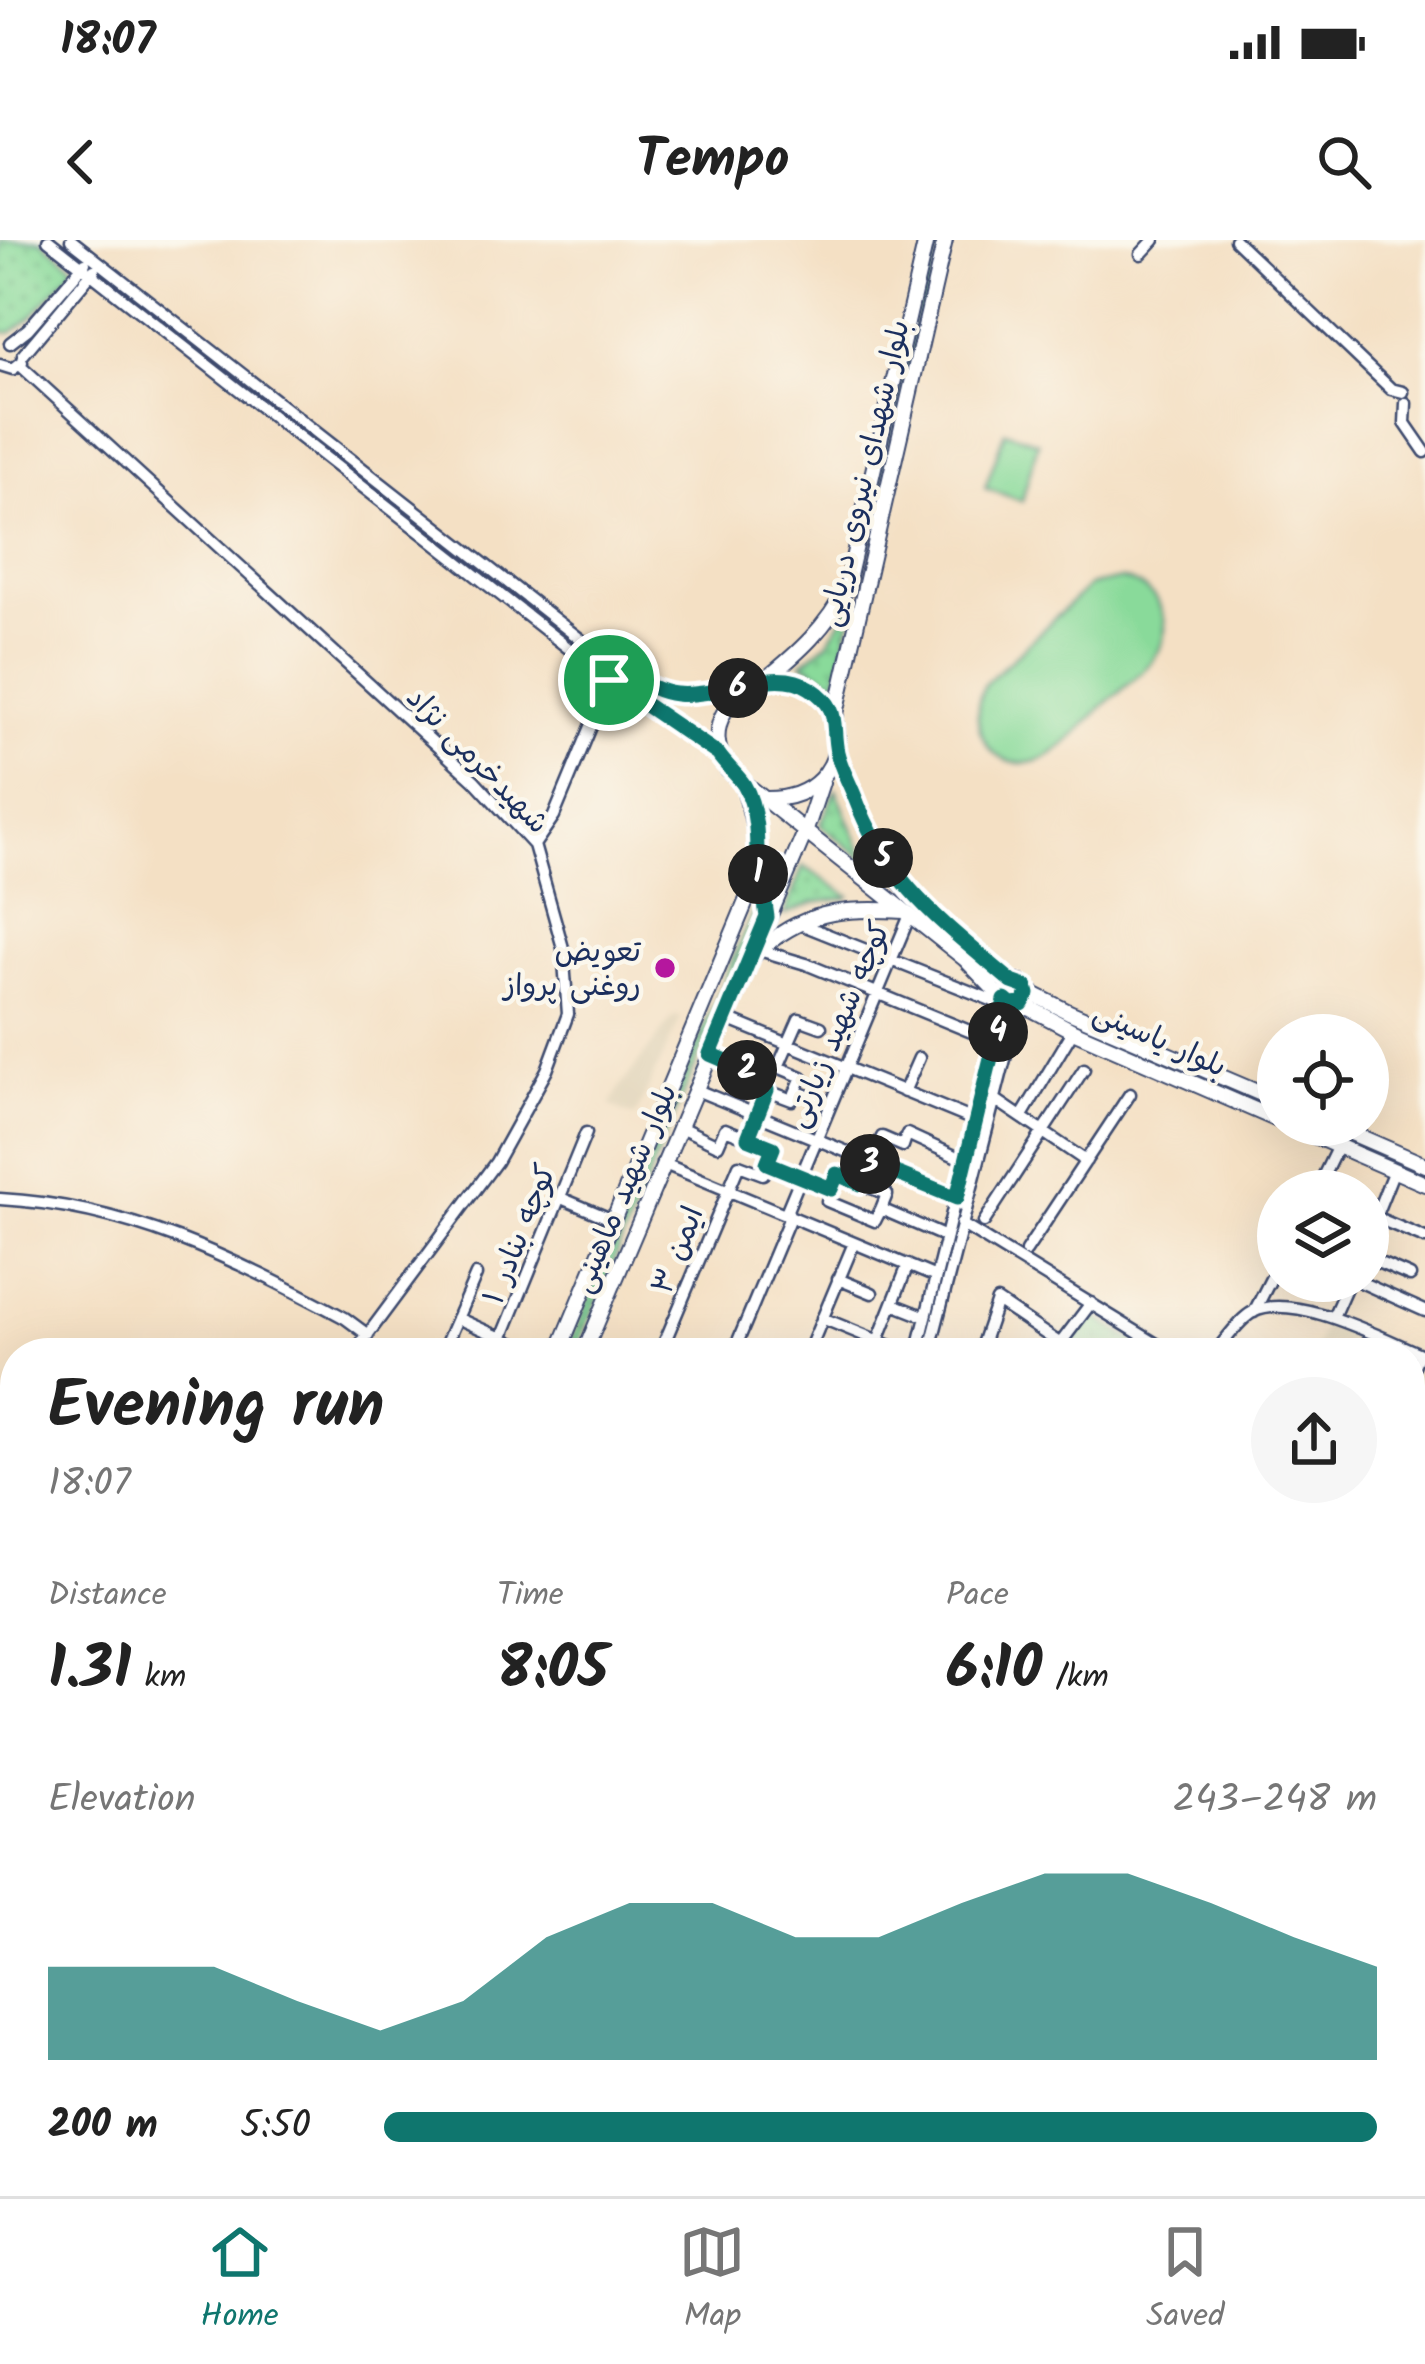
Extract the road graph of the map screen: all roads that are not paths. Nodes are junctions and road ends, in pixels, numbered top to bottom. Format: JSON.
{"nodes":[{"id":1,"x":48,"y":240,"type":"edge"},
{"id":2,"x":70,"y":240,"type":"edge"},
{"id":3,"x":926,"y":240,"type":"edge"},
{"id":4,"x":945,"y":240,"type":"edge"},
{"id":5,"x":1154,"y":240,"type":"edge"},
{"id":6,"x":1235,"y":240,"type":"edge"},
{"id":7,"x":1141,"y":254,"type":"dead end"},
{"id":8,"x":91,"y":265,"type":"junction"},
{"id":9,"x":5,"y":345,"type":"edge"},
{"id":10,"x":22,"y":360,"type":"junction"},
{"id":11,"x":2,"y":370,"type":"edge"},
{"id":12,"x":1425,"y":452,"type":"edge"},
{"id":13,"x":617,"y":668,"type":"junction"},
{"id":14,"x":609,"y":680,"type":"junction"},
{"id":15,"x":766,"y":680,"type":"junction"},
{"id":16,"x":748,"y":686,"type":"junction"},
{"id":17,"x":835,"y":718,"type":"junction"},
{"id":18,"x":837,"y":752,"type":"junction"},
{"id":19,"x":718,"y":754,"type":"junction"},
{"id":20,"x":824,"y":778,"type":"junction"},
{"id":21,"x":743,"y":783,"type":"junction"},
{"id":22,"x":766,"y":799,"type":"junction"},
{"id":23,"x":806,"y":830,"type":"junction"},
{"id":24,"x":534,"y":844,"type":"junction"},
{"id":25,"x":757,"y":875,"type":"junction"},
{"id":26,"x":907,"y":913,"type":"junction"},
{"id":27,"x":767,"y":917,"type":"junction"},
{"id":28,"x":798,"y":923,"type":"junction"},
{"id":29,"x":755,"y":954,"type":"junction"},
{"id":30,"x":891,"y":961,"type":"junction"},
{"id":31,"x":877,"y":992,"type":"junction"},
{"id":32,"x":1013,"y":1000,"type":"junction"},
{"id":33,"x":725,"y":1018,"type":"junction"},
{"id":34,"x":821,"y":1027,"type":"dead end"},
{"id":35,"x":1073,"y":1031,"type":"junction"},
{"id":36,"x":996,"y":1042,"type":"junction"},
{"id":37,"x":788,"y":1044,"type":"junction"},
{"id":38,"x":710,"y":1054,"type":"junction"},
{"id":39,"x":919,"y":1058,"type":"dead end"},
{"id":40,"x":778,"y":1066,"type":"junction"},
{"id":41,"x":844,"y":1067,"type":"junction"},
{"id":42,"x":1084,"y":1069,"type":"dead end"},
{"id":43,"x":750,"y":1071,"type":"junction"},
{"id":44,"x":694,"y":1089,"type":"junction"},
{"id":45,"x":767,"y":1090,"type":"junction"},
{"id":46,"x":904,"y":1092,"type":"junction"},
{"id":47,"x":1130,"y":1094,"type":"dead end"},
{"id":48,"x":1257,"y":1094,"type":"edge"},
{"id":49,"x":794,"y":1096,"type":"junction"},
{"id":50,"x":993,"y":1098,"type":"junction"},
{"id":51,"x":830,"y":1105,"type":"junction"},
{"id":52,"x":1257,"y":1111,"type":"edge"},
{"id":53,"x":757,"y":1116,"type":"junction"},
{"id":54,"x":1022,"y":1116,"type":"junction"},
{"id":55,"x":976,"y":1121,"type":"junction"},
{"id":56,"x":678,"y":1126,"type":"junction"},
{"id":57,"x":1043,"y":1131,"type":"junction"},
{"id":58,"x":586,"y":1133,"type":"dead end"},
{"id":59,"x":748,"y":1138,"type":"junction"},
{"id":60,"x":816,"y":1140,"type":"junction"},
{"id":61,"x":1381,"y":1146,"type":"edge"},
{"id":62,"x":1338,"y":1147,"type":"joint"},
{"id":63,"x":1086,"y":1160,"type":"junction"},
{"id":64,"x":966,"y":1161,"type":"junction"},
{"id":65,"x":662,"y":1163,"type":"junction"},
{"id":66,"x":767,"y":1163,"type":"junction"},
{"id":67,"x":871,"y":1163,"type":"junction"},
{"id":68,"x":1425,"y":1165,"type":"edge"},
{"id":69,"x":1326,"y":1170,"type":"edge"},
{"id":70,"x":1394,"y":1171,"type":"junction"},
{"id":71,"x":801,"y":1176,"type":"junction"},
{"id":72,"x":1389,"y":1183,"type":"edge"},
{"id":73,"x":861,"y":1184,"type":"junction"},
{"id":74,"x":1425,"y":1184,"type":"edge"},
{"id":75,"x":831,"y":1189,"type":"junction"},
{"id":76,"x":727,"y":1191,"type":"junction"},
{"id":77,"x":561,"y":1198,"type":"junction"},
{"id":78,"x":957,"y":1198,"type":"junction"},
{"id":79,"x":0,"y":1199,"type":"edge"},
{"id":80,"x":881,"y":1209,"type":"junction"},
{"id":81,"x":853,"y":1212,"type":"junction"},
{"id":82,"x":790,"y":1217,"type":"junction"},
{"id":83,"x":613,"y":1220,"type":"junction"},
{"id":84,"x":984,"y":1222,"type":"dead end"},
{"id":85,"x":1389,"y":1223,"type":"edge"},
{"id":86,"x":962,"y":1224,"type":"junction"},
{"id":87,"x":946,"y":1237,"type":"junction"},
{"id":88,"x":1425,"y":1238,"type":"edge"},
{"id":89,"x":848,"y":1240,"type":"junction"},
{"id":90,"x":1026,"y":1251,"type":"dead end"},
{"id":91,"x":908,"y":1265,"type":"junction"},
{"id":92,"x":1389,"y":1267,"type":"edge"},
{"id":93,"x":476,"y":1275,"type":"dead end"},
{"id":94,"x":1410,"y":1276,"type":"dead end"},
{"id":95,"x":937,"y":1277,"type":"junction"},
{"id":96,"x":838,"y":1280,"type":"junction"},
{"id":97,"x":872,"y":1293,"type":"dead end"},
{"id":98,"x":1389,"y":1295,"type":"edge"},
{"id":99,"x":1259,"y":1302,"type":"edge"},
{"id":100,"x":1339,"y":1302,"type":"edge"},
{"id":101,"x":1091,"y":1303,"type":"junction"},
{"id":102,"x":893,"y":1304,"type":"junction"},
{"id":103,"x":1425,"y":1311,"type":"edge"},
{"id":104,"x":1254,"y":1312,"type":"junction"},
{"id":105,"x":1333,"y":1317,"type":"junction"},
{"id":106,"x":457,"y":1318,"type":"junction"},
{"id":107,"x":822,"y":1318,"type":"junction"},
{"id":108,"x":926,"y":1318,"type":"junction"},
{"id":109,"x":368,"y":1335,"type":"junction"},
{"id":110,"x":366,"y":1338,"type":"edge"},
{"id":111,"x":448,"y":1338,"type":"edge"},
{"id":112,"x":502,"y":1338,"type":"joint"},
{"id":113,"x":564,"y":1338,"type":"edge"},
{"id":114,"x":590,"y":1338,"type":"edge"},
{"id":115,"x":666,"y":1338,"type":"edge"},
{"id":116,"x":739,"y":1338,"type":"edge"},
{"id":117,"x":815,"y":1338,"type":"edge"},
{"id":118,"x":859,"y":1338,"type":"edge"},
{"id":119,"x":879,"y":1338,"type":"edge"},
{"id":120,"x":919,"y":1338,"type":"edge"},
{"id":121,"x":933,"y":1338,"type":"edge"},
{"id":122,"x":985,"y":1338,"type":"edge"},
{"id":123,"x":1043,"y":1338,"type":"edge"},
{"id":124,"x":1064,"y":1338,"type":"edge"},
{"id":125,"x":1147,"y":1338,"type":"edge"},
{"id":126,"x":1229,"y":1338,"type":"edge"},
{"id":127,"x":1382,"y":1338,"type":"edge"}],
"edges":[{"from":1,"to":8,"type":"street"},
{"from":2,"to":8,"type":"street"},
{"from":3,"to":15,"type":"main road","name":"بلوار شهدای نیروی دریایی"},
{"from":4,"to":17,"type":"main road","name":"بلوار شهدای نیروی دریایی"},
{"from":5,"to":7,"type":"street"},
{"from":6,"to":12,"type":"street"},
{"from":8,"to":9,"type":"street"},
{"from":8,"to":10,"type":"street"},
{"from":8,"to":13,"type":"street"},
{"from":8,"to":14,"type":"street"},
{"from":9,"to":10,"type":"street","name":"شهیدخرمی نژاد"},
{"from":10,"to":11,"type":"street"},
{"from":10,"to":24,"type":"street","name":"شهیدخرمی نژاد"},
{"from":13,"to":14,"type":"street"},
{"from":13,"to":16,"type":"street"},
{"from":14,"to":19,"type":"street"},
{"from":14,"to":24,"type":"street"},
{"from":15,"to":16,"type":"main road"},
{"from":15,"to":17,"type":"main road"},
{"from":16,"to":19,"type":"main road"},
{"from":17,"to":18,"type":"main road"},
{"from":18,"to":20,"type":"main road"},
{"from":18,"to":32,"type":"main road"},
{"from":19,"to":21,"type":"main road"},
{"from":20,"to":22,"type":"main road"},
{"from":20,"to":23,"type":"main road","name":"بلوار شهید ماهینی"},
{"from":21,"to":22,"type":"main road"},
{"from":21,"to":25,"type":"main road","name":"بلوار شهید ماهینی"},
{"from":22,"to":23,"type":"main road","name":"بلوار یاسینی"},
{"from":23,"to":26,"type":"main road","name":"بلوار یاسینی"},
{"from":23,"to":27,"type":"main road","name":"بلوار شهید ماهینی"},
{"from":24,"to":109,"type":"street","name":"شهیدخرمی نژاد"},
{"from":25,"to":27,"type":"main road"},
{"from":25,"to":83,"type":"main road","name":"بلوار شهید ماهینی"},
{"from":26,"to":28,"type":"main road"},
{"from":26,"to":30,"type":"street","name":"کوچه شهید زیارتی"},
{"from":26,"to":32,"type":"main road","name":"بلوار یاسینی"},
{"from":27,"to":29,"type":"main road","name":"بلوار شهید ماهینی"},
{"from":28,"to":29,"type":"main road"},
{"from":28,"to":30,"type":"street"},
{"from":29,"to":31,"type":"street"},
{"from":29,"to":33,"type":"main road","name":"بلوار شهید ماهینی"},
{"from":30,"to":31,"type":"street","name":"کوچه شهید زیارتی"},
{"from":30,"to":32,"type":"street"},
{"from":31,"to":36,"type":"street"},
{"from":31,"to":41,"type":"street","name":"کوچه شهید زیارتی"},
{"from":32,"to":35,"type":"main road","name":"بلوار یاسینی"},
{"from":32,"to":36,"type":"street"},
{"from":32,"to":48,"type":"main road","name":"بلوار یاسینی"},
{"from":32,"to":50,"type":"street"},
{"from":33,"to":37,"type":"street"},
{"from":33,"to":38,"type":"main road","name":"بلوار شهید ماهینی"},
{"from":34,"to":37,"type":"street"},
{"from":35,"to":52,"type":"main road","name":"بلوار یاسینی"},
{"from":35,"to":54,"type":"street"},
{"from":36,"to":55,"type":"street"},
{"from":37,"to":40,"type":"street"},
{"from":37,"to":41,"type":"street"},
{"from":38,"to":43,"type":"street"},
{"from":38,"to":44,"type":"main road","name":"بلوار شهید ماهینی"},
{"from":39,"to":46,"type":"street"},
{"from":40,"to":43,"type":"street"},
{"from":40,"to":49,"type":"street"},
{"from":41,"to":46,"type":"street"},
{"from":41,"to":51,"type":"street","name":"کوچه شهید زیارتی"},
{"from":42,"to":57,"type":"street"},
{"from":43,"to":45,"type":"street"},
{"from":44,"to":53,"type":"street"},
{"from":44,"to":56,"type":"main road","name":"بلوار شهید ماهینی"},
{"from":45,"to":49,"type":"street"},
{"from":45,"to":53,"type":"street"},
{"from":46,"to":55,"type":"street"},
{"from":47,"to":63,"type":"street"},
{"from":49,"to":51,"type":"street"},
{"from":50,"to":54,"type":"street"},
{"from":50,"to":86,"type":"street"},
{"from":51,"to":60,"type":"street","name":"کوچه شهید زیارتی"},
{"from":53,"to":59,"type":"street"},
{"from":53,"to":60,"type":"street"},
{"from":54,"to":57,"type":"street"},
{"from":55,"to":64,"type":"street"},
{"from":56,"to":59,"type":"street"},
{"from":56,"to":65,"type":"main road","name":"بلوار شهید ماهینی"},
{"from":57,"to":63,"type":"street"},
{"from":57,"to":84,"type":"street"},
{"from":58,"to":77,"type":"street","name":"کوچه بنادر ۱"},
{"from":59,"to":66,"type":"street"},
{"from":60,"to":67,"type":"street"},
{"from":60,"to":71,"type":"street","name":"کوچه شهید زیارتی"},
{"from":61,"to":68,"type":"main road"},
{"from":62,"to":69,"type":"street"},
{"from":62,"to":70,"type":"main road"},
{"from":63,"to":90,"type":"street"},
{"from":64,"to":67,"type":"street"},
{"from":64,"to":78,"type":"street"},
{"from":65,"to":76,"type":"street"},
{"from":65,"to":114,"type":"main road","name":"بلوار شهید ماهینی"},
{"from":66,"to":71,"type":"street"},
{"from":66,"to":76,"type":"street","name":"ایمن ۳"},
{"from":67,"to":73,"type":"street"},
{"from":67,"to":78,"type":"street"},
{"from":70,"to":72,"type":"street"},
{"from":70,"to":74,"type":"main road"},
{"from":71,"to":75,"type":"street"},
{"from":71,"to":82,"type":"street","name":"کوچه شهید زیارتی"},
{"from":73,"to":75,"type":"street"},
{"from":73,"to":80,"type":"street"},
{"from":75,"to":81,"type":"street"},
{"from":76,"to":82,"type":"street"},
{"from":76,"to":115,"type":"street","name":"ایمن ۳"},
{"from":77,"to":83,"type":"street"},
{"from":77,"to":112,"type":"street","name":"کوچه بنادر ۱"},
{"from":78,"to":87,"type":"street"},
{"from":79,"to":109,"type":"street"},
{"from":80,"to":81,"type":"street"},
{"from":80,"to":87,"type":"street"},
{"from":81,"to":89,"type":"street"},
{"from":82,"to":89,"type":"street"},
{"from":82,"to":116,"type":"street","name":"کوچه شهید زیارتی"},
{"from":83,"to":113,"type":"main road","name":"بلوار شهید ماهینی"},
{"from":85,"to":88,"type":"street"},
{"from":86,"to":101,"type":"street"},
{"from":86,"to":121,"type":"street"},
{"from":87,"to":95,"type":"street"},
{"from":89,"to":91,"type":"street"},
{"from":89,"to":96,"type":"street"},
{"from":91,"to":95,"type":"street"},
{"from":91,"to":102,"type":"street"},
{"from":92,"to":94,"type":"street"},
{"from":93,"to":106,"type":"street"},
{"from":95,"to":108,"type":"street"},
{"from":96,"to":97,"type":"street"},
{"from":96,"to":107,"type":"street"},
{"from":98,"to":103,"type":"street"},
{"from":99,"to":104,"type":"street"},
{"from":100,"to":105,"type":"street"},
{"from":101,"to":124,"type":"street"},
{"from":101,"to":125,"type":"street"},
{"from":102,"to":108,"type":"street"},
{"from":102,"to":119,"type":"street"},
{"from":104,"to":105,"type":"street"},
{"from":104,"to":126,"type":"street"},
{"from":105,"to":127,"type":"street"},
{"from":106,"to":111,"type":"street"},
{"from":106,"to":112,"type":"street"},
{"from":107,"to":117,"type":"street"},
{"from":107,"to":118,"type":"street"},
{"from":108,"to":120,"type":"street"},
{"from":109,"to":110,"type":"street","name":"شهیدخرمی نژاد"},
{"from":122,"to":123,"type":"street"}]}
